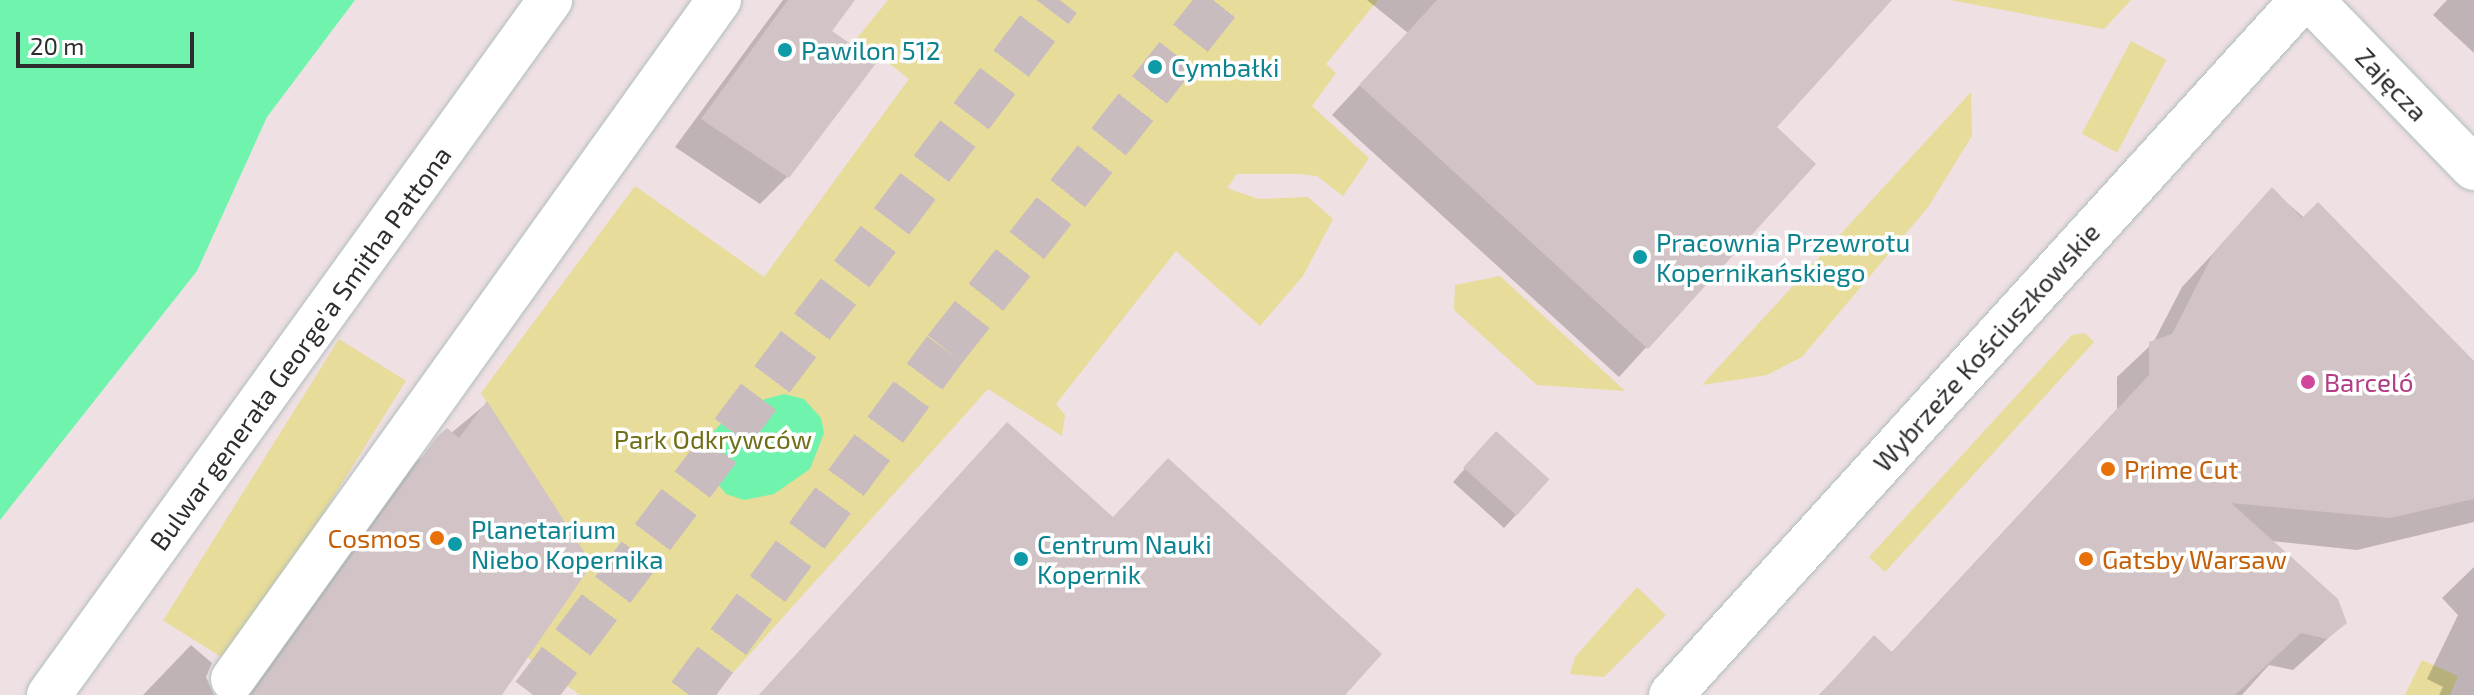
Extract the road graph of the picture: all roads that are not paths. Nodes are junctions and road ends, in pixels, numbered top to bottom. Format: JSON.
{"nodes":[{"id":1,"x":550,"y":0,"type":"edge"},
{"id":2,"x":719,"y":0,"type":"edge"},
{"id":3,"x":2302,"y":0,"type":"edge"},
{"id":4,"x":2311,"y":0,"type":"edge"},
{"id":5,"x":2474,"y":168,"type":"edge"},
{"id":6,"x":233,"y":679,"type":"dead end"},
{"id":7,"x":49,"y":695,"type":"edge"},
{"id":8,"x":1671,"y":695,"type":"edge"}],
"edges":[{"from":1,"to":7,"type":"street","name":"Bulwar generała George'a Smitha Pattona"},
{"from":2,"to":6,"type":"street"},
{"from":3,"to":8,"type":"street","name":"Wybrzeże Kościuszkowskie"},
{"from":4,"to":5,"type":"street","name":"Zajęcza"}]}
